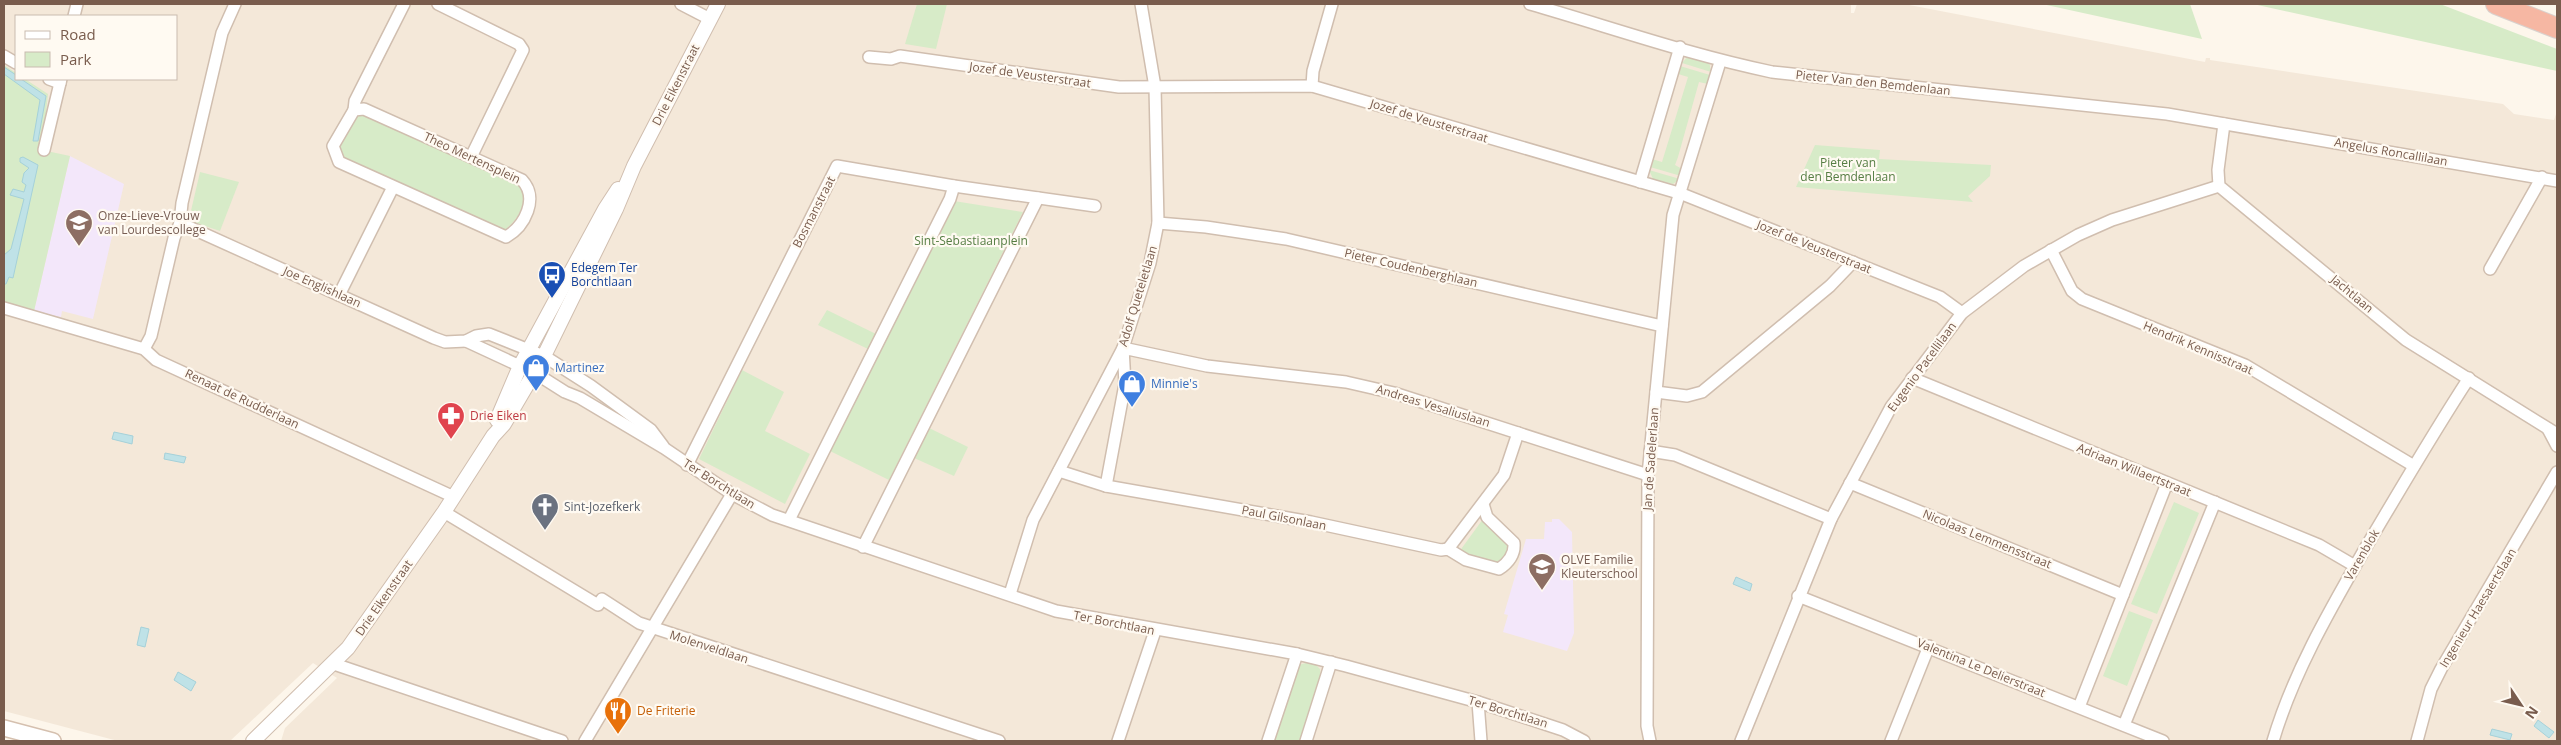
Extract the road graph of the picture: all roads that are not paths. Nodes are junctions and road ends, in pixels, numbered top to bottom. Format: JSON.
{"nodes":[{"id":1,"x":404,"y":4,"type":"edge"},
{"id":2,"x":438,"y":4,"type":"edge"},
{"id":3,"x":681,"y":4,"type":"edge"},
{"id":4,"x":718,"y":4,"type":"edge"},
{"id":5,"x":1141,"y":4,"type":"edge"},
{"id":6,"x":1332,"y":4,"type":"edge"},
{"id":7,"x":1530,"y":4,"type":"edge"},
{"id":8,"x":2496,"y":4,"type":"edge"},
{"id":9,"x":232,"y":5,"type":"edge"},
{"id":10,"x":710,"y":19,"type":"junction"},
{"id":11,"x":2557,"y":28,"type":"edge"},
{"id":12,"x":1680,"y":47,"type":"junction"},
{"id":13,"x":4,"y":56,"type":"edge"},
{"id":14,"x":869,"y":57,"type":"dead end"},
{"id":15,"x":15,"y":62,"type":"edge"},
{"id":16,"x":1720,"y":62,"type":"junction"},
{"id":17,"x":56,"y":80,"type":"edge"},
{"id":18,"x":1312,"y":86,"type":"junction"},
{"id":19,"x":1155,"y":87,"type":"junction"},
{"id":20,"x":354,"y":110,"type":"junction"},
{"id":21,"x":2224,"y":124,"type":"junction"},
{"id":22,"x":44,"y":150,"type":"dead end"},
{"id":23,"x":471,"y":157,"type":"junction"},
{"id":24,"x":634,"y":166,"type":"junction"},
{"id":25,"x":2542,"y":177,"type":"junction"},
{"id":26,"x":2557,"y":181,"type":"edge"},
{"id":27,"x":1640,"y":182,"type":"junction"},
{"id":28,"x":954,"y":186,"type":"junction"},
{"id":29,"x":2219,"y":186,"type":"junction"},
{"id":30,"x":393,"y":187,"type":"junction"},
{"id":31,"x":1682,"y":194,"type":"junction"},
{"id":32,"x":1038,"y":198,"type":"junction"},
{"id":33,"x":1095,"y":206,"type":"dead end"},
{"id":34,"x":1158,"y":223,"type":"junction"},
{"id":35,"x":180,"y":224,"type":"junction"},
{"id":36,"x":2051,"y":250,"type":"junction"},
{"id":37,"x":1853,"y":262,"type":"junction"},
{"id":38,"x":2490,"y":269,"type":"dead end"},
{"id":39,"x":339,"y":295,"type":"junction"},
{"id":40,"x":4,"y":308,"type":"edge"},
{"id":41,"x":1962,"y":313,"type":"junction"},
{"id":42,"x":1662,"y":326,"type":"junction"},
{"id":43,"x":466,"y":340,"type":"junction"},
{"id":44,"x":1123,"y":348,"type":"junction"},
{"id":45,"x":144,"y":349,"type":"junction"},
{"id":46,"x":529,"y":350,"type":"junction"},
{"id":47,"x":544,"y":356,"type":"junction"},
{"id":48,"x":520,"y":366,"type":"junction"},
{"id":49,"x":535,"y":373,"type":"junction"},
{"id":50,"x":1912,"y":378,"type":"junction"},
{"id":51,"x":2468,"y":378,"type":"junction"},
{"id":52,"x":1656,"y":392,"type":"junction"},
{"id":53,"x":2546,"y":425,"type":"junction"},
{"id":54,"x":1518,"y":432,"type":"junction"},
{"id":55,"x":2557,"y":434,"type":"edge"},
{"id":56,"x":493,"y":436,"type":"junction"},
{"id":57,"x":2557,"y":446,"type":"edge"},
{"id":58,"x":664,"y":448,"type":"junction"},
{"id":59,"x":1650,"y":451,"type":"junction"},
{"id":60,"x":687,"y":465,"type":"junction"},
{"id":61,"x":2414,"y":466,"type":"junction"},
{"id":62,"x":1059,"y":471,"type":"junction"},
{"id":63,"x":1648,"y":475,"type":"junction"},
{"id":64,"x":2556,"y":477,"type":"edge"},
{"id":65,"x":1850,"y":483,"type":"junction"},
{"id":66,"x":2167,"y":483,"type":"junction"},
{"id":67,"x":1106,"y":486,"type":"junction"},
{"id":68,"x":732,"y":494,"type":"junction"},
{"id":69,"x":454,"y":497,"type":"junction"},
{"id":70,"x":2215,"y":502,"type":"junction"},
{"id":71,"x":1483,"y":504,"type":"junction"},
{"id":72,"x":444,"y":512,"type":"junction"},
{"id":73,"x":1831,"y":519,"type":"junction"},
{"id":74,"x":789,"y":520,"type":"junction"},
{"id":75,"x":863,"y":547,"type":"junction"},
{"id":76,"x":1448,"y":549,"type":"junction"},
{"id":77,"x":2355,"y":566,"type":"junction"},
{"id":78,"x":1010,"y":594,"type":"junction"},
{"id":79,"x":2123,"y":595,"type":"junction"},
{"id":80,"x":1798,"y":596,"type":"junction"},
{"id":81,"x":652,"y":628,"type":"junction"},
{"id":82,"x":1155,"y":631,"type":"junction"},
{"id":83,"x":1930,"y":646,"type":"junction"},
{"id":84,"x":1297,"y":654,"type":"junction"},
{"id":85,"x":1331,"y":662,"type":"junction"},
{"id":86,"x":334,"y":664,"type":"junction"},
{"id":87,"x":1478,"y":702,"type":"junction"},
{"id":88,"x":2079,"y":708,"type":"junction"},
{"id":89,"x":2124,"y":725,"type":"junction"},
{"id":90,"x":1647,"y":726,"type":"junction"},
{"id":91,"x":4,"y":728,"type":"edge"},
{"id":92,"x":53,"y":741,"type":"edge"},
{"id":93,"x":253,"y":741,"type":"edge"},
{"id":94,"x":562,"y":741,"type":"edge"},
{"id":95,"x":585,"y":741,"type":"edge"},
{"id":96,"x":999,"y":741,"type":"edge"},
{"id":97,"x":1118,"y":741,"type":"edge"},
{"id":98,"x":1268,"y":741,"type":"edge"},
{"id":99,"x":1306,"y":741,"type":"edge"},
{"id":100,"x":1481,"y":741,"type":"edge"},
{"id":101,"x":1584,"y":741,"type":"edge"},
{"id":102,"x":1640,"y":741,"type":"edge"},
{"id":103,"x":1650,"y":741,"type":"edge"},
{"id":104,"x":1741,"y":741,"type":"edge"},
{"id":105,"x":1892,"y":741,"type":"edge"},
{"id":106,"x":2163,"y":741,"type":"edge"},
{"id":107,"x":2273,"y":741,"type":"edge"},
{"id":108,"x":2417,"y":741,"type":"edge"}],
"edges":[{"from":1,"to":20,"type":"street"},
{"from":2,"to":23,"type":"street"},
{"from":3,"to":10,"type":"street"},
{"from":4,"to":10,"type":"street","name":"Drie Eikenstraat"},
{"from":5,"to":19,"type":"street","name":"Adolf Queteletlaan"},
{"from":6,"to":18,"type":"street"},
{"from":7,"to":12,"type":"street","name":"Pieter Van den Bemdenlaan"},
{"from":8,"to":11,"type":"highway"},
{"from":9,"to":35,"type":"street"},
{"from":10,"to":24,"type":"street","name":"Drie Eikenstraat"},
{"from":12,"to":16,"type":"street","name":"Pieter Van den Bemdenlaan"},
{"from":12,"to":27,"type":"street"},
{"from":13,"to":15,"type":"street"},
{"from":14,"to":19,"type":"street","name":"Jozef de Veusterstraat"},
{"from":16,"to":21,"type":"street","name":"Pieter Van den Bemdenlaan"},
{"from":16,"to":31,"type":"street","name":"Jan de Sadelerlaan"},
{"from":17,"to":22,"type":"street"},
{"from":18,"to":19,"type":"street","name":"Jozef de Veusterstraat"},
{"from":18,"to":27,"type":"street","name":"Jozef de Veusterstraat"},
{"from":19,"to":34,"type":"street","name":"Adolf Queteletlaan"},
{"from":20,"to":23,"type":"street","name":"Theo Mertensplein"},
{"from":20,"to":30,"type":"street","name":"Theo Mertensplein"},
{"from":21,"to":25,"type":"street","name":"Angelus Roncallilaan"},
{"from":21,"to":29,"type":"street"},
{"from":23,"to":30,"type":"street","name":"Theo Mertensplein"},
{"from":24,"to":46,"type":"street","name":"Drie Eikenstraat"},
{"from":24,"to":47,"type":"street","name":"Drie Eikenstraat"},
{"from":25,"to":26,"type":"street","name":"Angelus Roncallilaan"},
{"from":25,"to":38,"type":"street"},
{"from":27,"to":31,"type":"street","name":"Jozef de Veusterstraat"},
{"from":28,"to":32,"type":"street","name":"Bosmanstraat"},
{"from":28,"to":60,"type":"street","name":"Bosmanstraat"},
{"from":28,"to":74,"type":"street"},
{"from":29,"to":36,"type":"street","name":"Eugenio Pacellilaan"},
{"from":29,"to":51,"type":"street","name":"Jachtlaan"},
{"from":30,"to":39,"type":"street"},
{"from":31,"to":37,"type":"street","name":"Jozef de Veusterstraat"},
{"from":31,"to":42,"type":"street","name":"Jan de Sadelerlaan"},
{"from":32,"to":33,"type":"street","name":"Bosmanstraat"},
{"from":32,"to":75,"type":"street"},
{"from":34,"to":42,"type":"street","name":"Pieter Coudenberghlaan"},
{"from":34,"to":44,"type":"street","name":"Adolf Queteletlaan"},
{"from":35,"to":39,"type":"street","name":"Joe Englishlaan"},
{"from":35,"to":45,"type":"street"},
{"from":36,"to":41,"type":"street","name":"Eugenio Pacellilaan"},
{"from":36,"to":61,"type":"street","name":"Hendrik Kennisstraat"},
{"from":37,"to":41,"type":"street","name":"Jozef de Veusterstraat"},
{"from":37,"to":52,"type":"street"},
{"from":39,"to":43,"type":"street","name":"Joe Englishlaan"},
{"from":40,"to":45,"type":"street","name":"Renaat de Rudderlaan"},
{"from":41,"to":50,"type":"street","name":"Eugenio Pacellilaan"},
{"from":42,"to":52,"type":"street","name":"Jan de Sadelerlaan"},
{"from":43,"to":46,"type":"street","name":"Joe Englishlaan"},
{"from":43,"to":48,"type":"street","name":"Joe Englishlaan"},
{"from":44,"to":54,"type":"street","name":"Andreas Vesaliuslaan"},
{"from":44,"to":62,"type":"street","name":"Adolf Queteletlaan"},
{"from":44,"to":67,"type":"street"},
{"from":45,"to":69,"type":"street","name":"Renaat de Rudderlaan"},
{"from":46,"to":47,"type":"street","name":"Joe Englishlaan"},
{"from":46,"to":48,"type":"street","name":"Drie Eikenstraat"},
{"from":47,"to":49,"type":"street","name":"Drie Eikenstraat"},
{"from":47,"to":58,"type":"street","name":"Ter Borchtlaan"},
{"from":48,"to":49,"type":"street","name":"Joe Englishlaan"},
{"from":48,"to":56,"type":"street","name":"Drie Eikenstraat"},
{"from":49,"to":56,"type":"street","name":"Drie Eikenstraat"},
{"from":49,"to":58,"type":"street","name":"Ter Borchtlaan"},
{"from":50,"to":65,"type":"street","name":"Eugenio Pacellilaan"},
{"from":50,"to":66,"type":"street","name":"Adriaan Willaertstraat"},
{"from":51,"to":53,"type":"street","name":"Jachtlaan"},
{"from":51,"to":61,"type":"street","name":"Varenblok"},
{"from":52,"to":59,"type":"street","name":"Jan de Sadelerlaan"},
{"from":53,"to":55,"type":"street","name":"Jachtlaan"},
{"from":53,"to":57,"type":"street"},
{"from":54,"to":63,"type":"street","name":"Andreas Vesaliuslaan"},
{"from":54,"to":71,"type":"street"},
{"from":56,"to":69,"type":"street","name":"Drie Eikenstraat"},
{"from":58,"to":60,"type":"street","name":"Ter Borchtlaan"},
{"from":59,"to":63,"type":"street","name":"Jan de Sadelerlaan"},
{"from":59,"to":73,"type":"street"},
{"from":60,"to":68,"type":"street","name":"Ter Borchtlaan"},
{"from":61,"to":77,"type":"street","name":"Varenblok"},
{"from":62,"to":67,"type":"street","name":"Paul Gilsonlaan"},
{"from":62,"to":78,"type":"street","name":"Adolf Queteletlaan"},
{"from":63,"to":90,"type":"street","name":"Jan de Sadelerlaan"},
{"from":64,"to":108,"type":"street","name":"Ingenieur Haesaertslaan"},
{"from":65,"to":73,"type":"street","name":"Eugenio Pacellilaan"},
{"from":65,"to":79,"type":"street","name":"Nicolaas Lemmensstraat"},
{"from":66,"to":70,"type":"street","name":"Adriaan Willaertstraat"},
{"from":66,"to":79,"type":"street"},
{"from":67,"to":76,"type":"street","name":"Paul Gilsonlaan"},
{"from":68,"to":74,"type":"street","name":"Ter Borchtlaan"},
{"from":68,"to":81,"type":"street"},
{"from":69,"to":72,"type":"street","name":"Drie Eikenstraat"},
{"from":70,"to":77,"type":"street","name":"Adriaan Willaertstraat"},
{"from":70,"to":89,"type":"street"},
{"from":71,"to":76,"type":"street"},
{"from":71,"to":76,"type":"street","name":"Paul Gilsonlaan"},
{"from":72,"to":81,"type":"street","name":"Molenveldlaan"},
{"from":72,"to":86,"type":"street","name":"Drie Eikenstraat"},
{"from":73,"to":80,"type":"street","name":"Eugenio Pacellilaan"},
{"from":74,"to":75,"type":"street","name":"Ter Borchtlaan"},
{"from":75,"to":78,"type":"street","name":"Ter Borchtlaan"},
{"from":77,"to":107,"type":"street","name":"Varenblok"},
{"from":78,"to":82,"type":"street","name":"Ter Borchtlaan"},
{"from":79,"to":88,"type":"street"},
{"from":80,"to":83,"type":"street","name":"Valentina Le Delierstraat"},
{"from":80,"to":104,"type":"street","name":"Eugenio Pacellilaan"},
{"from":81,"to":95,"type":"street"},
{"from":81,"to":96,"type":"street","name":"Molenveldlaan"},
{"from":82,"to":84,"type":"street","name":"Ter Borchtlaan"},
{"from":82,"to":97,"type":"street"},
{"from":83,"to":88,"type":"street","name":"Valentina Le Delierstraat"},
{"from":83,"to":105,"type":"street"},
{"from":84,"to":85,"type":"street","name":"Ter Borchtlaan"},
{"from":84,"to":98,"type":"street"},
{"from":85,"to":87,"type":"street","name":"Ter Borchtlaan"},
{"from":85,"to":99,"type":"street"},
{"from":86,"to":93,"type":"street","name":"Drie Eikenstraat"},
{"from":86,"to":94,"type":"street"},
{"from":87,"to":100,"type":"street"},
{"from":87,"to":101,"type":"street","name":"Ter Borchtlaan"},
{"from":88,"to":89,"type":"street","name":"Valentina Le Delierstraat"},
{"from":89,"to":106,"type":"street","name":"Valentina Le Delierstraat"},
{"from":90,"to":102,"type":"street","name":"Jan de Sadelerlaan"},
{"from":90,"to":103,"type":"street","name":"Jan de Sadelerlaan"},
{"from":91,"to":92,"type":"main road"}]}
